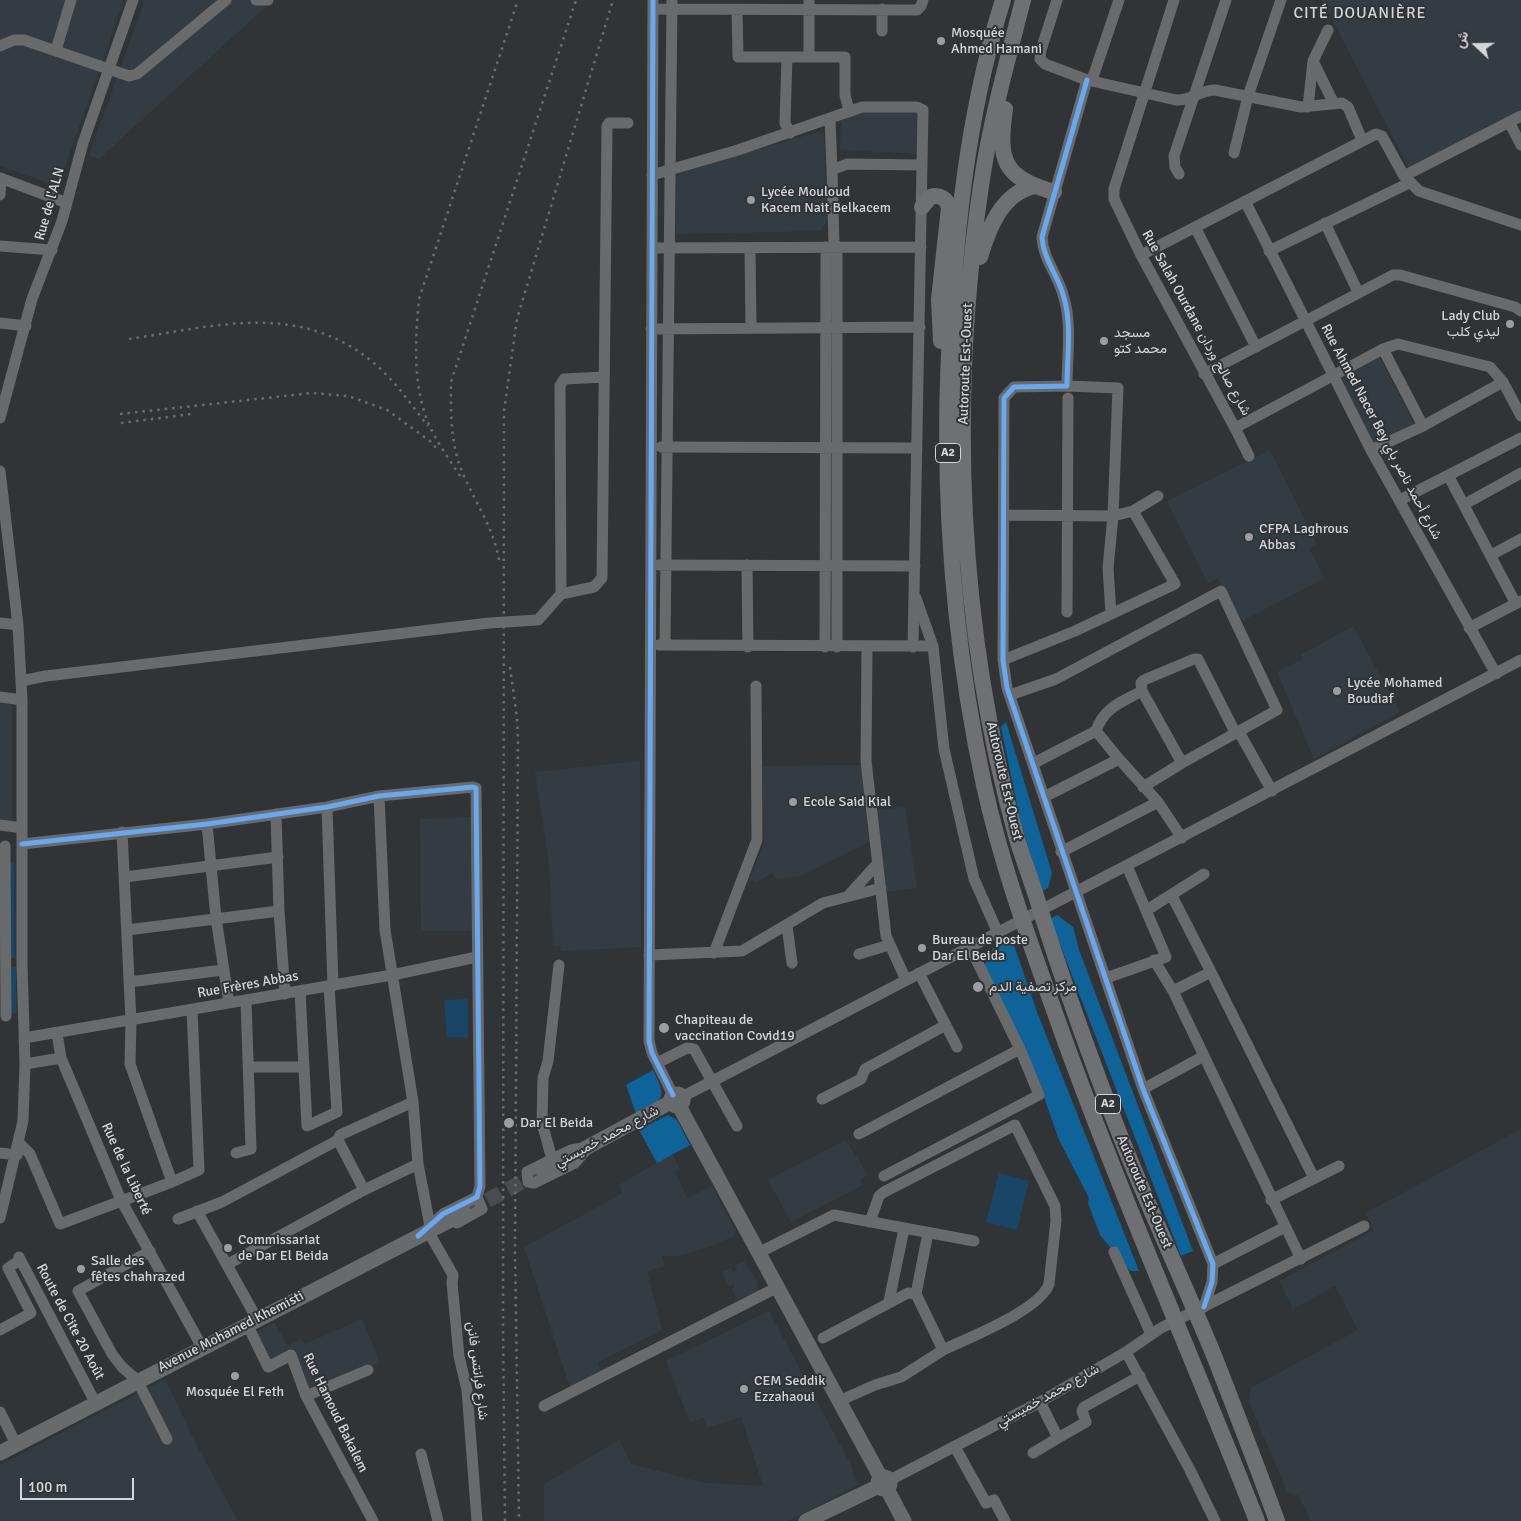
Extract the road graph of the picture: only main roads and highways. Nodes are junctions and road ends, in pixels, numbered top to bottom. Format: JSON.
{"nodes":[{"id":1,"x":1003,"y":0,"type":"edge"},
{"id":2,"x":1023,"y":0,"type":"edge"},
{"id":3,"x":1016,"y":27,"type":"junction"},
{"id":4,"x":1035,"y":186,"type":"junction"},
{"id":5,"x":1054,"y":192,"type":"road end"},
{"id":6,"x":922,"y":207,"type":"road end"},
{"id":7,"x":968,"y":295,"type":"junction"},
{"id":8,"x":947,"y":405,"type":"junction"},
{"id":9,"x":548,"y":1165,"type":"tunnel mouth"},
{"id":10,"x":464,"y":1213,"type":"tunnel mouth"},
{"id":11,"x":0,"y":1453,"type":"edge"},
{"id":12,"x":884,"y":1483,"type":"junction"},
{"id":13,"x":1270,"y":1501,"type":"junction"},
{"id":14,"x":806,"y":1521,"type":"edge"},
{"id":15,"x":904,"y":1521,"type":"edge"},
{"id":16,"x":1257,"y":1521,"type":"edge"},
{"id":17,"x":1277,"y":1521,"type":"edge"},
{"id":18,"x":1282,"y":1521,"type":"edge"}],
"edges":[{"from":1,"to":8,"type":"highway","name":"Autoroute Est-Ouest","number":"A2"},
{"from":2,"to":3,"type":"highway","name":"Autoroute Est-Ouest","number":"A2"},
{"from":3,"to":4,"type":"highway"},
{"from":3,"to":7,"type":"highway","name":"Autoroute Est-Ouest","number":"A2"},
{"from":4,"to":5,"type":"highway"},
{"from":4,"to":7,"type":"highway"},
{"from":6,"to":8,"type":"highway"},
{"from":7,"to":13,"type":"highway","name":"Autoroute Est-Ouest","number":"A2"},
{"from":8,"to":16,"type":"highway","name":"Autoroute Est-Ouest","number":"A2"},
{"from":9,"to":12,"type":"main road","name":"شارع محمد خميستي"},
{"from":10,"to":11,"type":"main road","name":"Avenue Mohamed Khemisti"},
{"from":12,"to":14,"type":"main road"},
{"from":12,"to":15,"type":"main road"},
{"from":13,"to":17,"type":"highway","name":"Autoroute Est-Ouest","number":"A2"},
{"from":13,"to":18,"type":"highway"}]}
